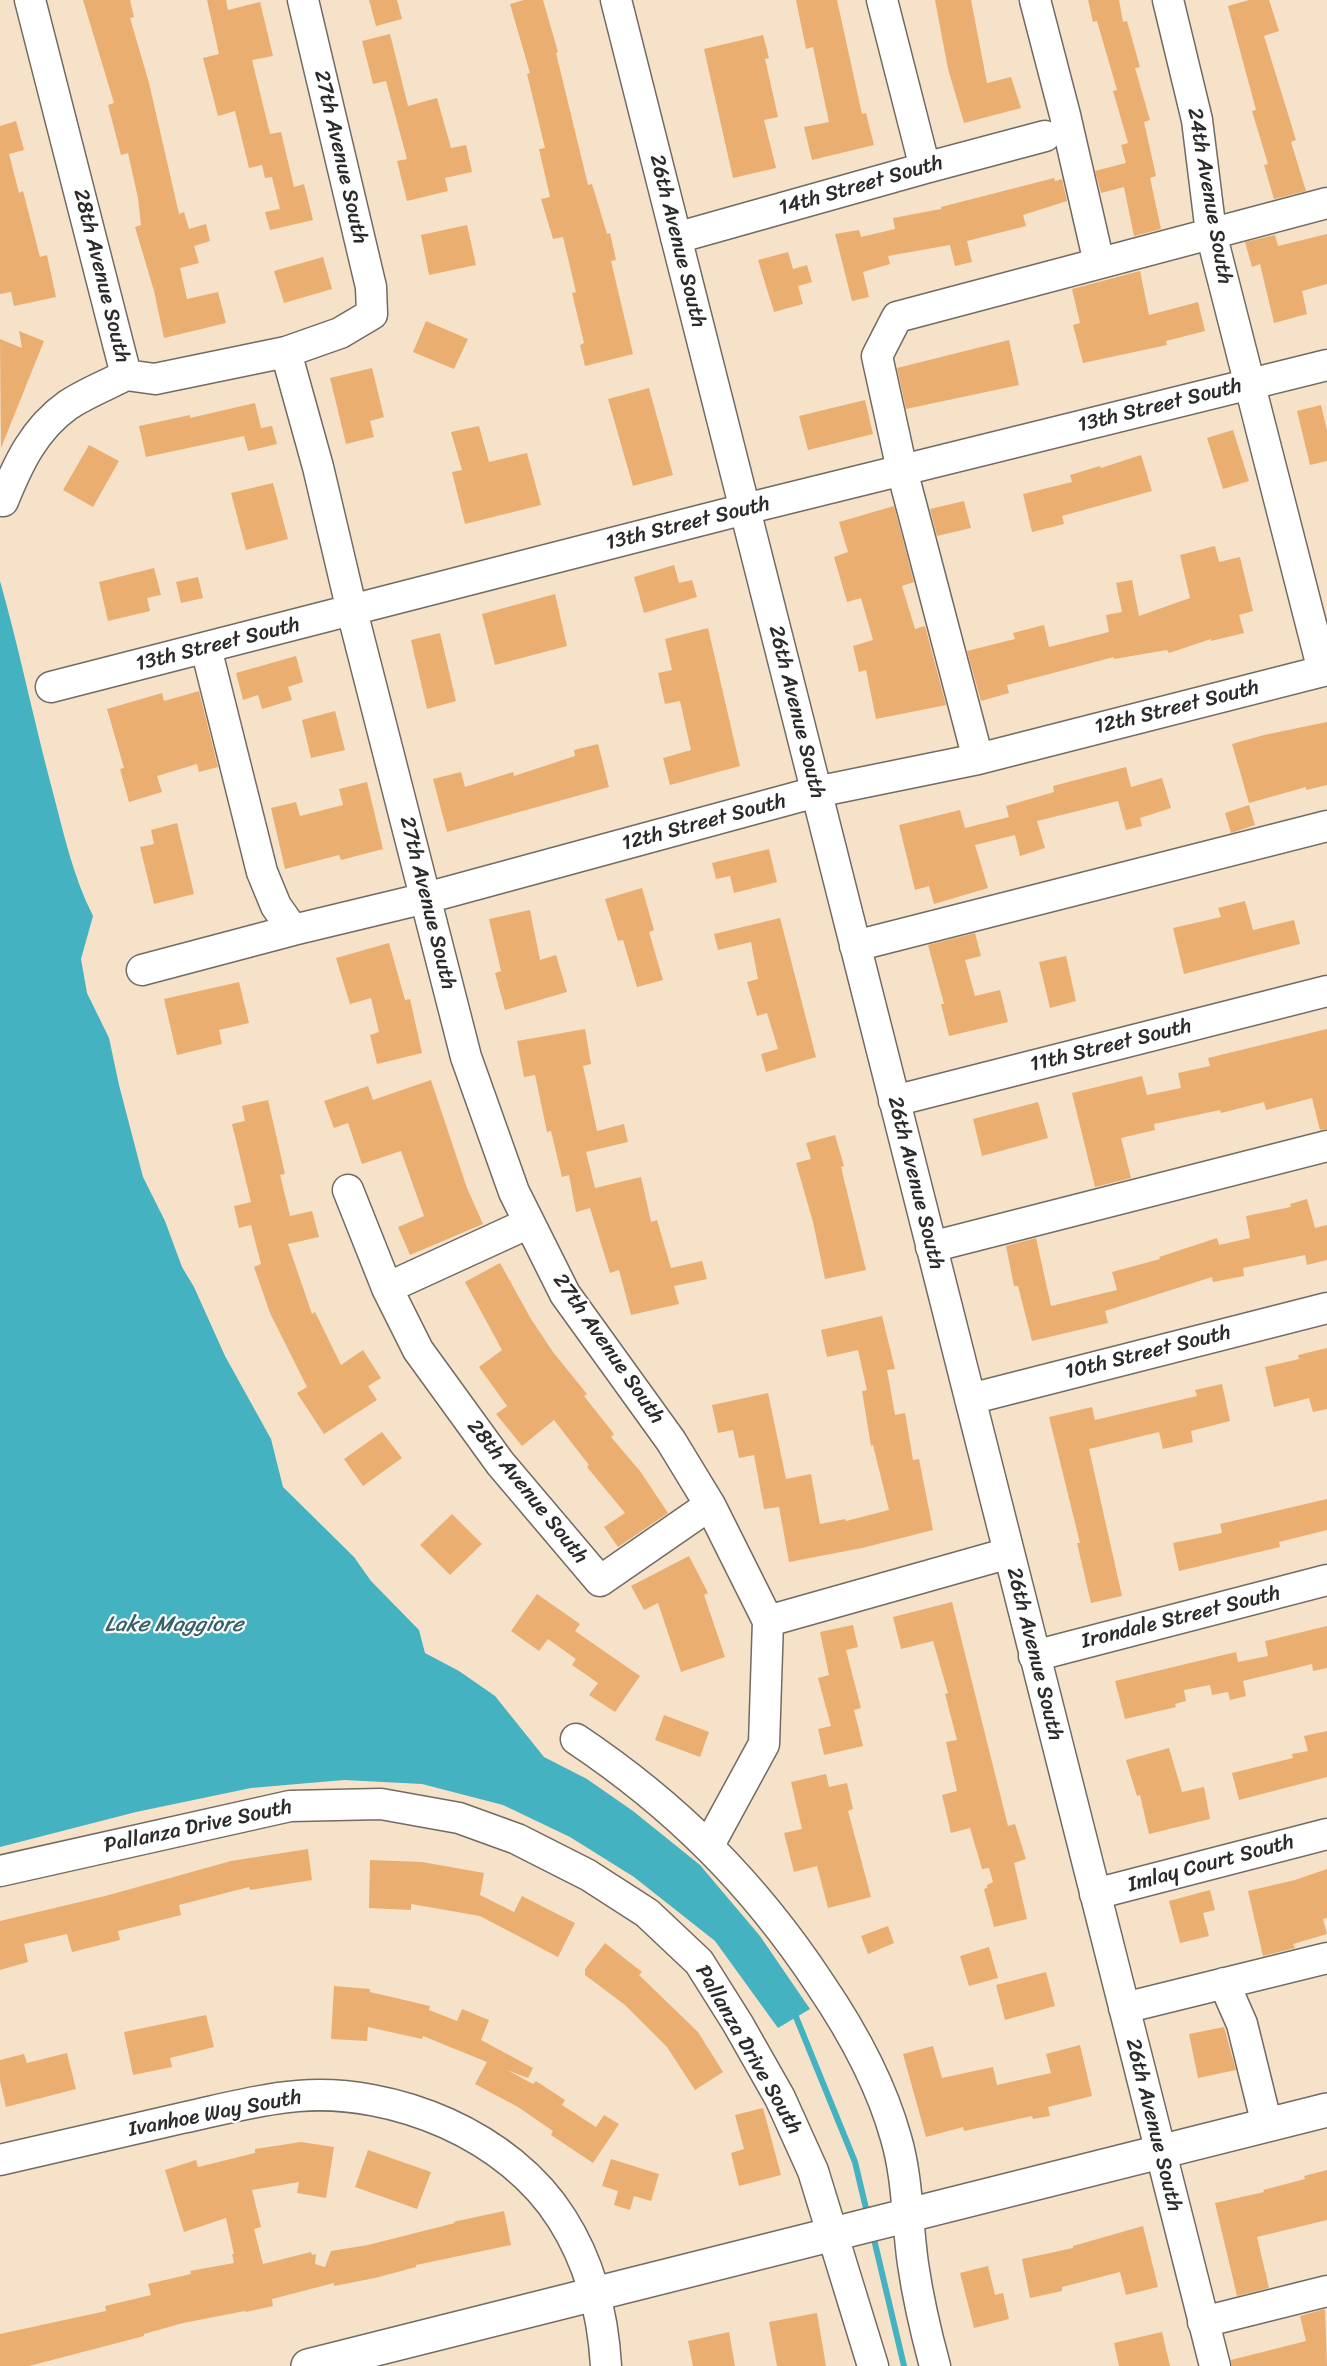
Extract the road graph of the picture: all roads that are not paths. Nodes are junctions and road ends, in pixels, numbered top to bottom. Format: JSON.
{"nodes":[{"id":1,"x":30,"y":0,"type":"edge"},
{"id":2,"x":303,"y":0,"type":"edge"},
{"id":3,"x":616,"y":0,"type":"edge"},
{"id":4,"x":882,"y":0,"type":"edge"},
{"id":5,"x":1035,"y":0,"type":"edge"},
{"id":6,"x":1168,"y":0,"type":"edge"},
{"id":7,"x":1045,"y":136,"type":"dead end"},
{"id":8,"x":925,"y":168,"type":"junction"},
{"id":9,"x":1327,"y":203,"type":"edge"},
{"id":10,"x":1211,"y":233,"type":"junction"},
{"id":11,"x":676,"y":238,"type":"junction"},
{"id":12,"x":1099,"y":263,"type":"junction"},
{"id":13,"x":286,"y":352,"type":"junction"},
{"id":14,"x":1327,"y":365,"type":"edge"},
{"id":15,"x":126,"y":375,"type":"junction"},
{"id":16,"x":1249,"y":384,"type":"junction"},
{"id":17,"x":902,"y":470,"type":"junction"},
{"id":18,"x":3,"y":501,"type":"dead end"},
{"id":19,"x":745,"y":509,"type":"junction"},
{"id":20,"x":352,"y":611,"type":"junction"},
{"id":21,"x":206,"y":648,"type":"junction"},
{"id":22,"x":1325,"y":671,"type":"edge"},
{"id":23,"x":51,"y":687,"type":"dead end"},
{"id":24,"x":978,"y":759,"type":"junction"},
{"id":25,"x":816,"y":792,"type":"junction"},
{"id":26,"x":1327,"y":826,"type":"edge"},
{"id":27,"x":426,"y":898,"type":"junction"},
{"id":28,"x":293,"y":930,"type":"junction"},
{"id":29,"x":855,"y":946,"type":"junction"},
{"id":30,"x":142,"y":970,"type":"dead end"},
{"id":31,"x":1327,"y":991,"type":"edge"},
{"id":32,"x":894,"y":1101,"type":"junction"},
{"id":33,"x":1327,"y":1146,"type":"edge"},
{"id":34,"x":348,"y":1190,"type":"dead end"},
{"id":35,"x":529,"y":1223,"type":"junction"},
{"id":36,"x":931,"y":1247,"type":"junction"},
{"id":37,"x":387,"y":1288,"type":"junction"},
{"id":38,"x":1327,"y":1308,"type":"edge"},
{"id":39,"x":970,"y":1399,"type":"junction"},
{"id":40,"x":710,"y":1505,"type":"junction"},
{"id":41,"x":1009,"y":1553,"type":"junction"},
{"id":42,"x":1327,"y":1580,"type":"edge"},
{"id":43,"x":768,"y":1621,"type":"junction"},
{"id":44,"x":1034,"y":1656,"type":"junction"},
{"id":45,"x":576,"y":1739,"type":"dead end"},
{"id":46,"x":1327,"y":1834,"type":"edge"},
{"id":47,"x":709,"y":1845,"type":"junction"},
{"id":48,"x":0,"y":1871,"type":"edge"},
{"id":49,"x":1095,"y":1894,"type":"junction"},
{"id":50,"x":1327,"y":1958,"type":"edge"},
{"id":51,"x":1224,"y":1983,"type":"junction"},
{"id":52,"x":1124,"y":2008,"type":"junction"},
{"id":53,"x":1327,"y":2110,"type":"edge"},
{"id":54,"x":1267,"y":2125,"type":"junction"},
{"id":55,"x":1160,"y":2153,"type":"junction"},
{"id":56,"x":0,"y":2160,"type":"edge"},
{"id":57,"x":872,"y":2223,"type":"junction"},
{"id":58,"x":1327,"y":2291,"type":"edge"},
{"id":59,"x":595,"y":2294,"type":"junction"},
{"id":60,"x":1203,"y":2322,"type":"junction"},
{"id":61,"x":868,"y":2358,"type":"edge"},
{"id":62,"x":308,"y":2366,"type":"edge"},
{"id":63,"x":606,"y":2366,"type":"edge"},
{"id":64,"x":935,"y":2366,"type":"edge"},
{"id":65,"x":1215,"y":2366,"type":"edge"}],
"edges":[{"from":1,"to":15,"type":"street","name":"28th Avenue South"},
{"from":2,"to":13,"type":"street","name":"27th Avenue South"},
{"from":3,"to":11,"type":"street","name":"26th Avenue South"},
{"from":4,"to":8,"type":"street"},
{"from":5,"to":12,"type":"street"},
{"from":6,"to":10,"type":"street","name":"24th Avenue South"},
{"from":7,"to":8,"type":"street","name":"14th Street South"},
{"from":8,"to":11,"type":"street","name":"14th Street South"},
{"from":9,"to":10,"type":"street"},
{"from":10,"to":12,"type":"street"},
{"from":10,"to":16,"type":"street","name":"24th Avenue South"},
{"from":11,"to":19,"type":"street","name":"26th Avenue South"},
{"from":12,"to":17,"type":"street"},
{"from":13,"to":15,"type":"street"},
{"from":13,"to":20,"type":"street","name":"27th Avenue South"},
{"from":14,"to":16,"type":"street","name":"13th Street South"},
{"from":15,"to":18,"type":"street","name":"28th Avenue South"},
{"from":16,"to":17,"type":"street","name":"13th Street South"},
{"from":16,"to":22,"type":"street","name":"24th Avenue South"},
{"from":17,"to":19,"type":"street","name":"13th Street South"},
{"from":17,"to":24,"type":"street"},
{"from":19,"to":20,"type":"street","name":"13th Street South"},
{"from":19,"to":25,"type":"street","name":"26th Avenue South"},
{"from":20,"to":21,"type":"street","name":"13th Street South"},
{"from":20,"to":27,"type":"street","name":"27th Avenue South"},
{"from":21,"to":23,"type":"street","name":"13th Street South"},
{"from":21,"to":28,"type":"street"},
{"from":22,"to":24,"type":"street","name":"12th Street South"},
{"from":24,"to":25,"type":"street","name":"12th Street South"},
{"from":25,"to":27,"type":"street","name":"12th Street South"},
{"from":25,"to":29,"type":"street","name":"26th Avenue South"},
{"from":26,"to":29,"type":"street"},
{"from":27,"to":28,"type":"street","name":"12th Street South"},
{"from":27,"to":35,"type":"street","name":"27th Avenue South"},
{"from":28,"to":30,"type":"street","name":"12th Street South"},
{"from":29,"to":32,"type":"street","name":"26th Avenue South"},
{"from":31,"to":32,"type":"street","name":"11th Street South"},
{"from":32,"to":36,"type":"street","name":"26th Avenue South"},
{"from":33,"to":36,"type":"street"},
{"from":34,"to":37,"type":"street","name":"28th Avenue South"},
{"from":35,"to":37,"type":"street"},
{"from":35,"to":40,"type":"street","name":"27th Avenue South"},
{"from":36,"to":39,"type":"street","name":"26th Avenue South"},
{"from":37,"to":40,"type":"street","name":"28th Avenue South"},
{"from":38,"to":39,"type":"street","name":"10th Street South"},
{"from":39,"to":41,"type":"street","name":"26th Avenue South"},
{"from":40,"to":43,"type":"street","name":"27th Avenue South"},
{"from":41,"to":43,"type":"street"},
{"from":41,"to":44,"type":"street","name":"26th Avenue South"},
{"from":42,"to":44,"type":"street","name":"Irondale Street South"},
{"from":43,"to":47,"type":"street","name":"27th Avenue South"},
{"from":44,"to":49,"type":"street","name":"26th Avenue South"},
{"from":45,"to":47,"type":"street"},
{"from":46,"to":49,"type":"street","name":"Imlay Court South"},
{"from":47,"to":57,"type":"street"},
{"from":48,"to":57,"type":"street","name":"Pallanza Drive South"},
{"from":49,"to":52,"type":"street","name":"26th Avenue South"},
{"from":50,"to":51,"type":"street"},
{"from":51,"to":52,"type":"street"},
{"from":51,"to":54,"type":"street"},
{"from":52,"to":55,"type":"street","name":"26th Avenue South"},
{"from":53,"to":54,"type":"main road"},
{"from":54,"to":55,"type":"main road"},
{"from":55,"to":57,"type":"main road"},
{"from":55,"to":60,"type":"street","name":"26th Avenue South"},
{"from":56,"to":59,"type":"street","name":"Ivanhoe Way South"},
{"from":57,"to":59,"type":"main road"},
{"from":57,"to":61,"type":"street"},
{"from":57,"to":64,"type":"street"},
{"from":58,"to":60,"type":"street"},
{"from":59,"to":62,"type":"main road"},
{"from":59,"to":63,"type":"street","name":"Ivanhoe Way South"},
{"from":60,"to":65,"type":"street","name":"26th Avenue South"}]}
